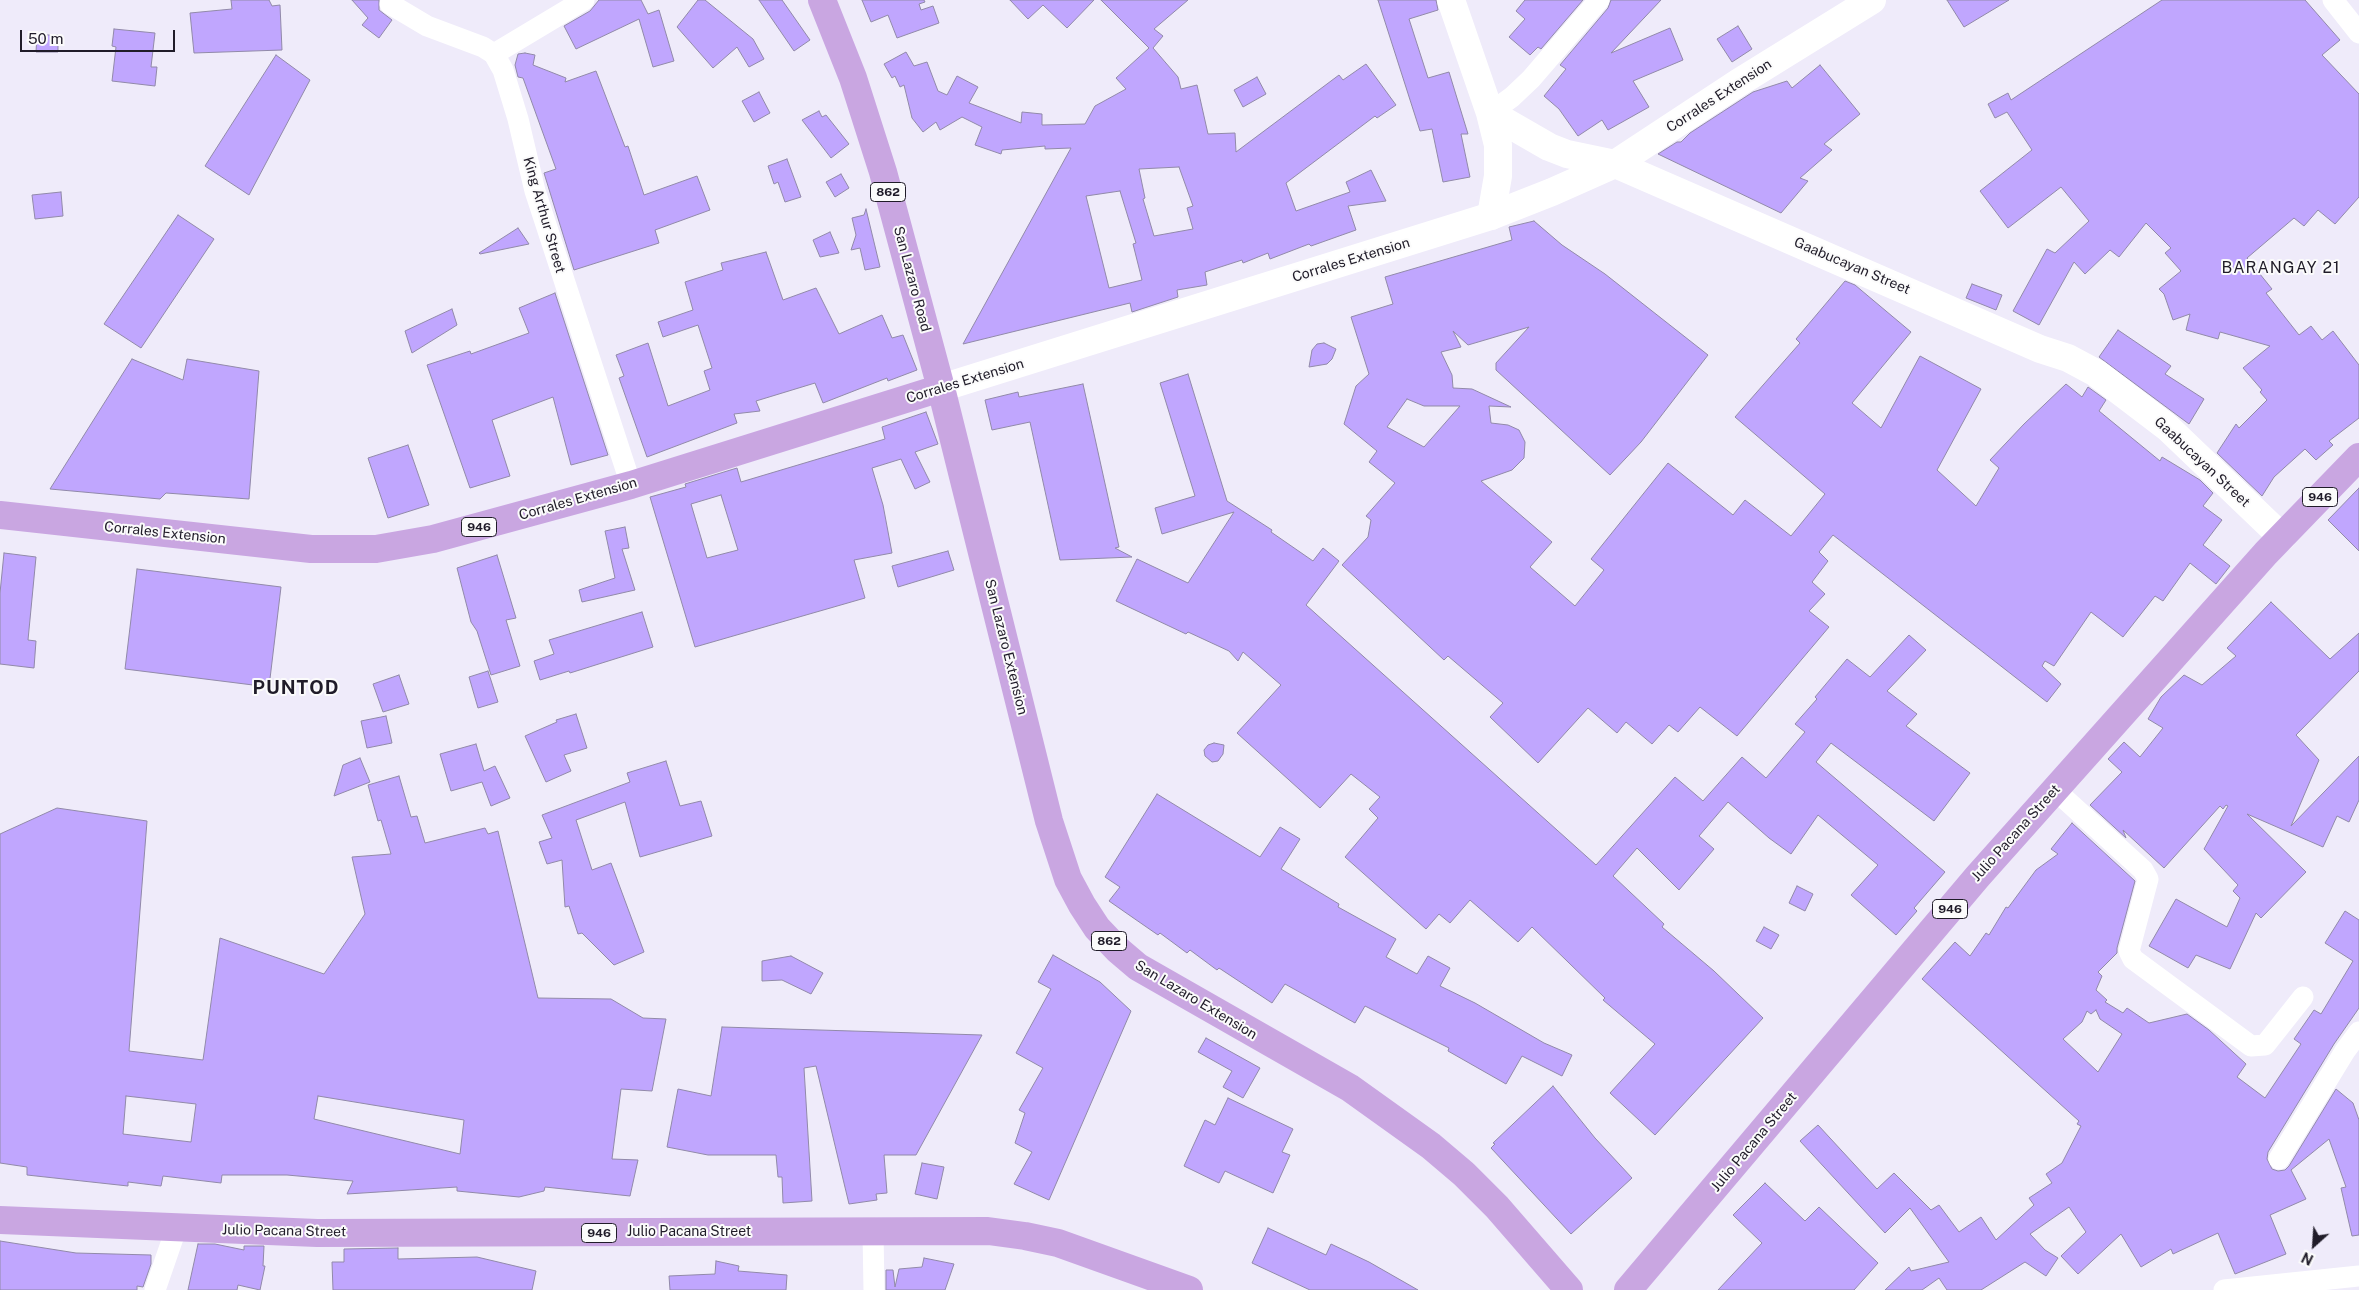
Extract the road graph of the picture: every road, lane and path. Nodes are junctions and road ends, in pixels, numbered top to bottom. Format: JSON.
{"nodes":[{"id":1,"x":584,"y":0,"type":"edge"},
{"id":2,"x":822,"y":0,"type":"edge"},
{"id":3,"x":1598,"y":0,"type":"edge"},
{"id":4,"x":1872,"y":0,"type":"edge"},
{"id":5,"x":2333,"y":0,"type":"edge"},
{"id":6,"x":1455,"y":3,"type":"edge"},
{"id":7,"x":390,"y":4,"type":"dead end"},
{"id":8,"x":2359,"y":34,"type":"edge"},
{"id":9,"x":494,"y":54,"type":"junction"},
{"id":10,"x":1490,"y":113,"type":"junction"},
{"id":11,"x":1615,"y":164,"type":"junction"},
{"id":12,"x":1491,"y":216,"type":"junction"},
{"id":13,"x":941,"y":388,"type":"junction"},
{"id":14,"x":2359,"y":458,"type":"edge"},
{"id":15,"x":631,"y":485,"type":"junction"},
{"id":16,"x":0,"y":516,"type":"edge"},
{"id":17,"x":2282,"y":537,"type":"junction"},
{"id":18,"x":2055,"y":790,"type":"junction"},
{"id":19,"x":2303,"y":997,"type":"dead end"},
{"id":20,"x":2359,"y":1032,"type":"edge"},
{"id":21,"x":2279,"y":1159,"type":"dead end"},
{"id":22,"x":0,"y":1220,"type":"edge"},
{"id":23,"x":176,"y":1229,"type":"junction"},
{"id":24,"x":872,"y":1231,"type":"junction"},
{"id":25,"x":2359,"y":1276,"type":"edge"},
{"id":26,"x":155,"y":1290,"type":"edge"},
{"id":27,"x":874,"y":1290,"type":"edge"},
{"id":28,"x":1189,"y":1290,"type":"edge"},
{"id":29,"x":1569,"y":1290,"type":"edge"},
{"id":30,"x":1628,"y":1290,"type":"edge"},
{"id":31,"x":2224,"y":1290,"type":"edge"}],
"edges":[{"from":1,"to":9,"type":"street"},
{"from":2,"to":13,"type":"main road","name":"San Lazaro Road","number":"862"},
{"from":3,"to":10,"type":"street"},
{"from":4,"to":11,"type":"main road","name":"Corrales Extension","number":"946"},
{"from":5,"to":8,"type":"street"},
{"from":6,"to":10,"type":"main road"},
{"from":7,"to":9,"type":"street"},
{"from":9,"to":15,"type":"street","name":"King Arthur Street"},
{"from":10,"to":11,"type":"main road","name":"Gaabucayan Street"},
{"from":10,"to":12,"type":"main road"},
{"from":11,"to":12,"type":"main road","name":"Corrales Extension","number":"946"},
{"from":11,"to":17,"type":"main road","name":"Gaabucayan Street"},
{"from":12,"to":13,"type":"main road","name":"Corrales Extension","number":"946"},
{"from":13,"to":15,"type":"main road","name":"Corrales Extension","number":"946"},
{"from":13,"to":29,"type":"main road","name":"San Lazaro Extension","number":"862"},
{"from":14,"to":17,"type":"main road","name":"Julio Pacana Street","number":"946"},
{"from":15,"to":16,"type":"main road","name":"Corrales Extension","number":"946"},
{"from":17,"to":18,"type":"main road","name":"Julio Pacana Street","number":"946"},
{"from":18,"to":19,"type":"street"},
{"from":18,"to":30,"type":"main road","name":"Julio Pacana Street","number":"946"},
{"from":20,"to":21,"type":"street"},
{"from":22,"to":23,"type":"main road","name":"Julio Pacana Street","number":"946"},
{"from":23,"to":24,"type":"main road","name":"Julio Pacana Street","number":"946"},
{"from":23,"to":26,"type":"street"},
{"from":24,"to":27,"type":"street"},
{"from":24,"to":28,"type":"main road","name":"Julio Pacana Street","number":"946"},
{"from":25,"to":31,"type":"street"}]}
